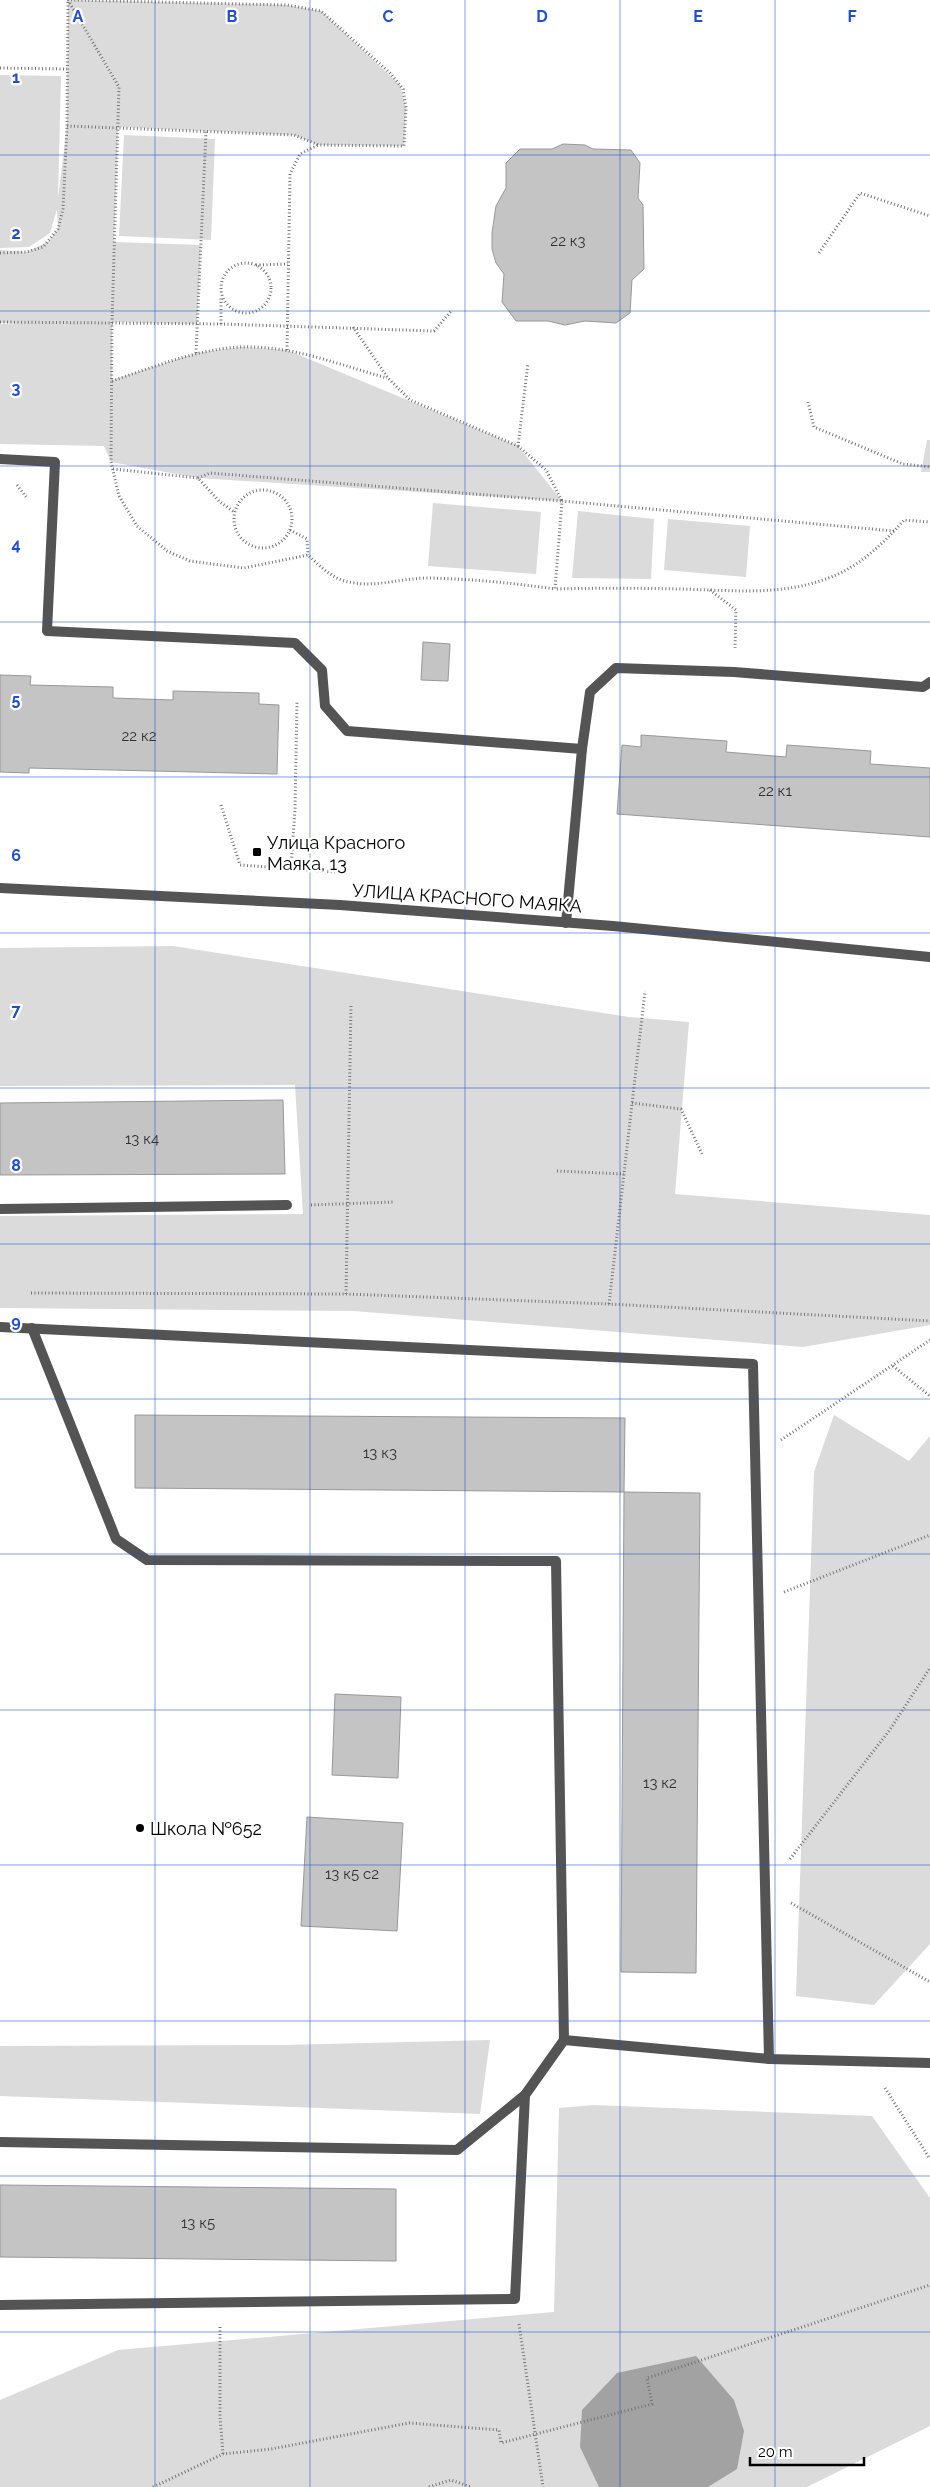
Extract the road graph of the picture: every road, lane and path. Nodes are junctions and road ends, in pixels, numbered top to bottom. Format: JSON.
{"nodes":[{"id":1,"x":71,"y":0,"type":"edge"},
{"id":2,"x":0,"y":68,"type":"edge"},
{"id":3,"x":67,"y":69,"type":"junction"},
{"id":4,"x":66,"y":126,"type":"junction"},
{"id":5,"x":118,"y":127,"type":"junction"},
{"id":6,"x":206,"y":131,"type":"junction"},
{"id":7,"x":319,"y":145,"type":"junction"},
{"id":8,"x":930,"y":216,"type":"edge"},
{"id":9,"x":819,"y":253,"type":"dead end"},
{"id":10,"x":0,"y":254,"type":"edge"},
{"id":11,"x":288,"y":264,"type":"junction"},
{"id":12,"x":255,"y":265,"type":"junction"},
{"id":13,"x":221,"y":288,"type":"junction"},
{"id":14,"x":452,"y":310,"type":"dead end"},
{"id":15,"x":0,"y":322,"type":"edge"},
{"id":16,"x":112,"y":322,"type":"junction"},
{"id":17,"x":197,"y":324,"type":"junction"},
{"id":18,"x":221,"y":324,"type":"junction"},
{"id":19,"x":286,"y":326,"type":"junction"},
{"id":20,"x":353,"y":327,"type":"junction"},
{"id":21,"x":287,"y":350,"type":"junction"},
{"id":22,"x":196,"y":353,"type":"junction"},
{"id":23,"x":528,"y":363,"type":"dead end"},
{"id":24,"x":388,"y":378,"type":"junction"},
{"id":25,"x":112,"y":381,"type":"junction"},
{"id":26,"x":808,"y":402,"type":"dead end"},
{"id":27,"x":518,"y":446,"type":"junction"},
{"id":28,"x":0,"y":459,"type":"edge"},
{"id":29,"x":930,"y":467,"type":"edge"},
{"id":30,"x":112,"y":470,"type":"junction"},
{"id":31,"x":198,"y":478,"type":"junction"},
{"id":32,"x":562,"y":501,"type":"junction"},
{"id":33,"x":234,"y":512,"type":"junction"},
{"id":34,"x":930,"y":522,"type":"edge"},
{"id":35,"x":290,"y":530,"type":"junction"},
{"id":36,"x":894,"y":531,"type":"junction"},
{"id":37,"x":308,"y":555,"type":"junction"},
{"id":38,"x":555,"y":589,"type":"junction"},
{"id":39,"x":709,"y":590,"type":"junction"},
{"id":40,"x":735,"y":656,"type":"dead end"},
{"id":41,"x":930,"y":682,"type":"edge"},
{"id":42,"x":582,"y":749,"type":"junction"},
{"id":43,"x":221,"y":805,"type":"dead end"},
{"id":44,"x":335,"y":872,"type":"dead end"},
{"id":45,"x":0,"y":888,"type":"edge"},
{"id":46,"x":566,"y":923,"type":"junction"},
{"id":47,"x":930,"y":957,"type":"edge"},
{"id":48,"x":644,"y":991,"type":"dead end"},
{"id":49,"x":351,"y":1004,"type":"dead end"},
{"id":50,"x":632,"y":1103,"type":"junction"},
{"id":51,"x":703,"y":1156,"type":"dead end"},
{"id":52,"x":557,"y":1171,"type":"dead end"},
{"id":53,"x":624,"y":1174,"type":"junction"},
{"id":54,"x":393,"y":1202,"type":"dead end"},
{"id":55,"x":347,"y":1204,"type":"junction"},
{"id":56,"x":288,"y":1205,"type":"joint"},
{"id":57,"x":0,"y":1209,"type":"edge"},
{"id":58,"x":31,"y":1293,"type":"dead end"},
{"id":59,"x":346,"y":1294,"type":"junction"},
{"id":60,"x":609,"y":1304,"type":"junction"},
{"id":61,"x":930,"y":1320,"type":"edge"},
{"id":62,"x":0,"y":1327,"type":"edge"},
{"id":63,"x":32,"y":1328,"type":"junction"},
{"id":64,"x":930,"y":1340,"type":"edge"},
{"id":65,"x":893,"y":1366,"type":"junction"},
{"id":66,"x":930,"y":1396,"type":"edge"},
{"id":67,"x":755,"y":1455,"type":"junction"},
{"id":68,"x":930,"y":1535,"type":"edge"},
{"id":69,"x":759,"y":1602,"type":"junction"},
{"id":70,"x":930,"y":1668,"type":"edge"},
{"id":71,"x":766,"y":1889,"type":"junction"},
{"id":72,"x":930,"y":1982,"type":"edge"},
{"id":73,"x":564,"y":2040,"type":"junction"},
{"id":74,"x":769,"y":2059,"type":"junction"},
{"id":75,"x":868,"y":2062,"type":"junction"},
{"id":76,"x":930,"y":2063,"type":"edge"},
{"id":77,"x":525,"y":2095,"type":"junction"},
{"id":78,"x":0,"y":2142,"type":"edge"},
{"id":79,"x":930,"y":2160,"type":"edge"},
{"id":80,"x":930,"y":2285,"type":"edge"},
{"id":81,"x":515,"y":2299,"type":"junction"},
{"id":82,"x":220,"y":2302,"type":"junction"},
{"id":83,"x":0,"y":2304,"type":"edge"},
{"id":84,"x":535,"y":2435,"type":"junction"},
{"id":85,"x":224,"y":2454,"type":"junction"},
{"id":86,"x":153,"y":2487,"type":"edge"},
{"id":87,"x":429,"y":2487,"type":"edge"},
{"id":88,"x":471,"y":2487,"type":"edge"},
{"id":89,"x":543,"y":2487,"type":"edge"}],
"edges":[{"from":1,"to":7,"type":"path"},
{"from":2,"to":3,"type":"path"},
{"from":3,"to":4,"type":"path"},
{"from":3,"to":5,"type":"path"},
{"from":4,"to":5,"type":"path"},
{"from":4,"to":10,"type":"path"},
{"from":5,"to":6,"type":"path"},
{"from":5,"to":16,"type":"path"},
{"from":6,"to":7,"type":"path"},
{"from":6,"to":17,"type":"path"},
{"from":7,"to":11,"type":"path"},
{"from":8,"to":9,"type":"path"},
{"from":11,"to":12,"type":"path"},
{"from":11,"to":19,"type":"path"},
{"from":12,"to":13,"type":"path"},
{"from":12,"to":13,"type":"path"},
{"from":13,"to":18,"type":"path"},
{"from":14,"to":20,"type":"path"},
{"from":15,"to":16,"type":"path"},
{"from":16,"to":17,"type":"path"},
{"from":16,"to":25,"type":"path"},
{"from":17,"to":18,"type":"path"},
{"from":17,"to":22,"type":"path"},
{"from":18,"to":19,"type":"path"},
{"from":19,"to":20,"type":"path"},
{"from":19,"to":21,"type":"path"},
{"from":20,"to":24,"type":"path"},
{"from":21,"to":22,"type":"path"},
{"from":21,"to":24,"type":"path"},
{"from":22,"to":25,"type":"path"},
{"from":23,"to":27,"type":"path"},
{"from":24,"to":27,"type":"path"},
{"from":25,"to":30,"type":"path"},
{"from":26,"to":29,"type":"path"},
{"from":27,"to":32,"type":"path"},
{"from":28,"to":42,"type":"street"},
{"from":30,"to":31,"type":"path"},
{"from":30,"to":37,"type":"path"},
{"from":31,"to":32,"type":"path"},
{"from":31,"to":33,"type":"path"},
{"from":32,"to":36,"type":"path"},
{"from":32,"to":38,"type":"path"},
{"from":33,"to":35,"type":"path"},
{"from":33,"to":35,"type":"path"},
{"from":34,"to":36,"type":"path"},
{"from":35,"to":37,"type":"path"},
{"from":36,"to":39,"type":"path"},
{"from":37,"to":38,"type":"path"},
{"from":38,"to":39,"type":"path"},
{"from":39,"to":40,"type":"path"},
{"from":41,"to":42,"type":"street"},
{"from":42,"to":46,"type":"street"},
{"from":43,"to":44,"type":"path"},
{"from":45,"to":46,"type":"street","name":"УЛИЦА КРАСНОГО МАЯКА"},
{"from":46,"to":47,"type":"street","name":"УЛИЦА КРАСНОГО МАЯКА"},
{"from":48,"to":50,"type":"path"},
{"from":49,"to":55,"type":"path"},
{"from":50,"to":51,"type":"path"},
{"from":50,"to":53,"type":"path"},
{"from":52,"to":53,"type":"path"},
{"from":53,"to":60,"type":"path"},
{"from":54,"to":55,"type":"path"},
{"from":55,"to":56,"type":"path"},
{"from":55,"to":59,"type":"path"},
{"from":56,"to":57,"type":"street"},
{"from":58,"to":59,"type":"path"},
{"from":59,"to":60,"type":"path"},
{"from":60,"to":61,"type":"path"},
{"from":62,"to":63,"type":"street"},
{"from":63,"to":67,"type":"street"},
{"from":63,"to":73,"type":"street"},
{"from":64,"to":65,"type":"path"},
{"from":65,"to":66,"type":"path"},
{"from":65,"to":67,"type":"path"},
{"from":67,"to":69,"type":"street"},
{"from":68,"to":69,"type":"path"},
{"from":69,"to":71,"type":"street"},
{"from":70,"to":71,"type":"path"},
{"from":71,"to":72,"type":"path"},
{"from":71,"to":74,"type":"street"},
{"from":73,"to":74,"type":"street"},
{"from":73,"to":77,"type":"street"},
{"from":74,"to":75,"type":"street"},
{"from":75,"to":76,"type":"street"},
{"from":75,"to":79,"type":"path"},
{"from":77,"to":78,"type":"street"},
{"from":77,"to":81,"type":"street"},
{"from":80,"to":84,"type":"path"},
{"from":81,"to":82,"type":"street"},
{"from":81,"to":84,"type":"path"},
{"from":82,"to":83,"type":"street"},
{"from":82,"to":85,"type":"path"},
{"from":84,"to":85,"type":"path"},
{"from":84,"to":89,"type":"path"},
{"from":85,"to":86,"type":"path"},
{"from":87,"to":88,"type":"path"}]}
